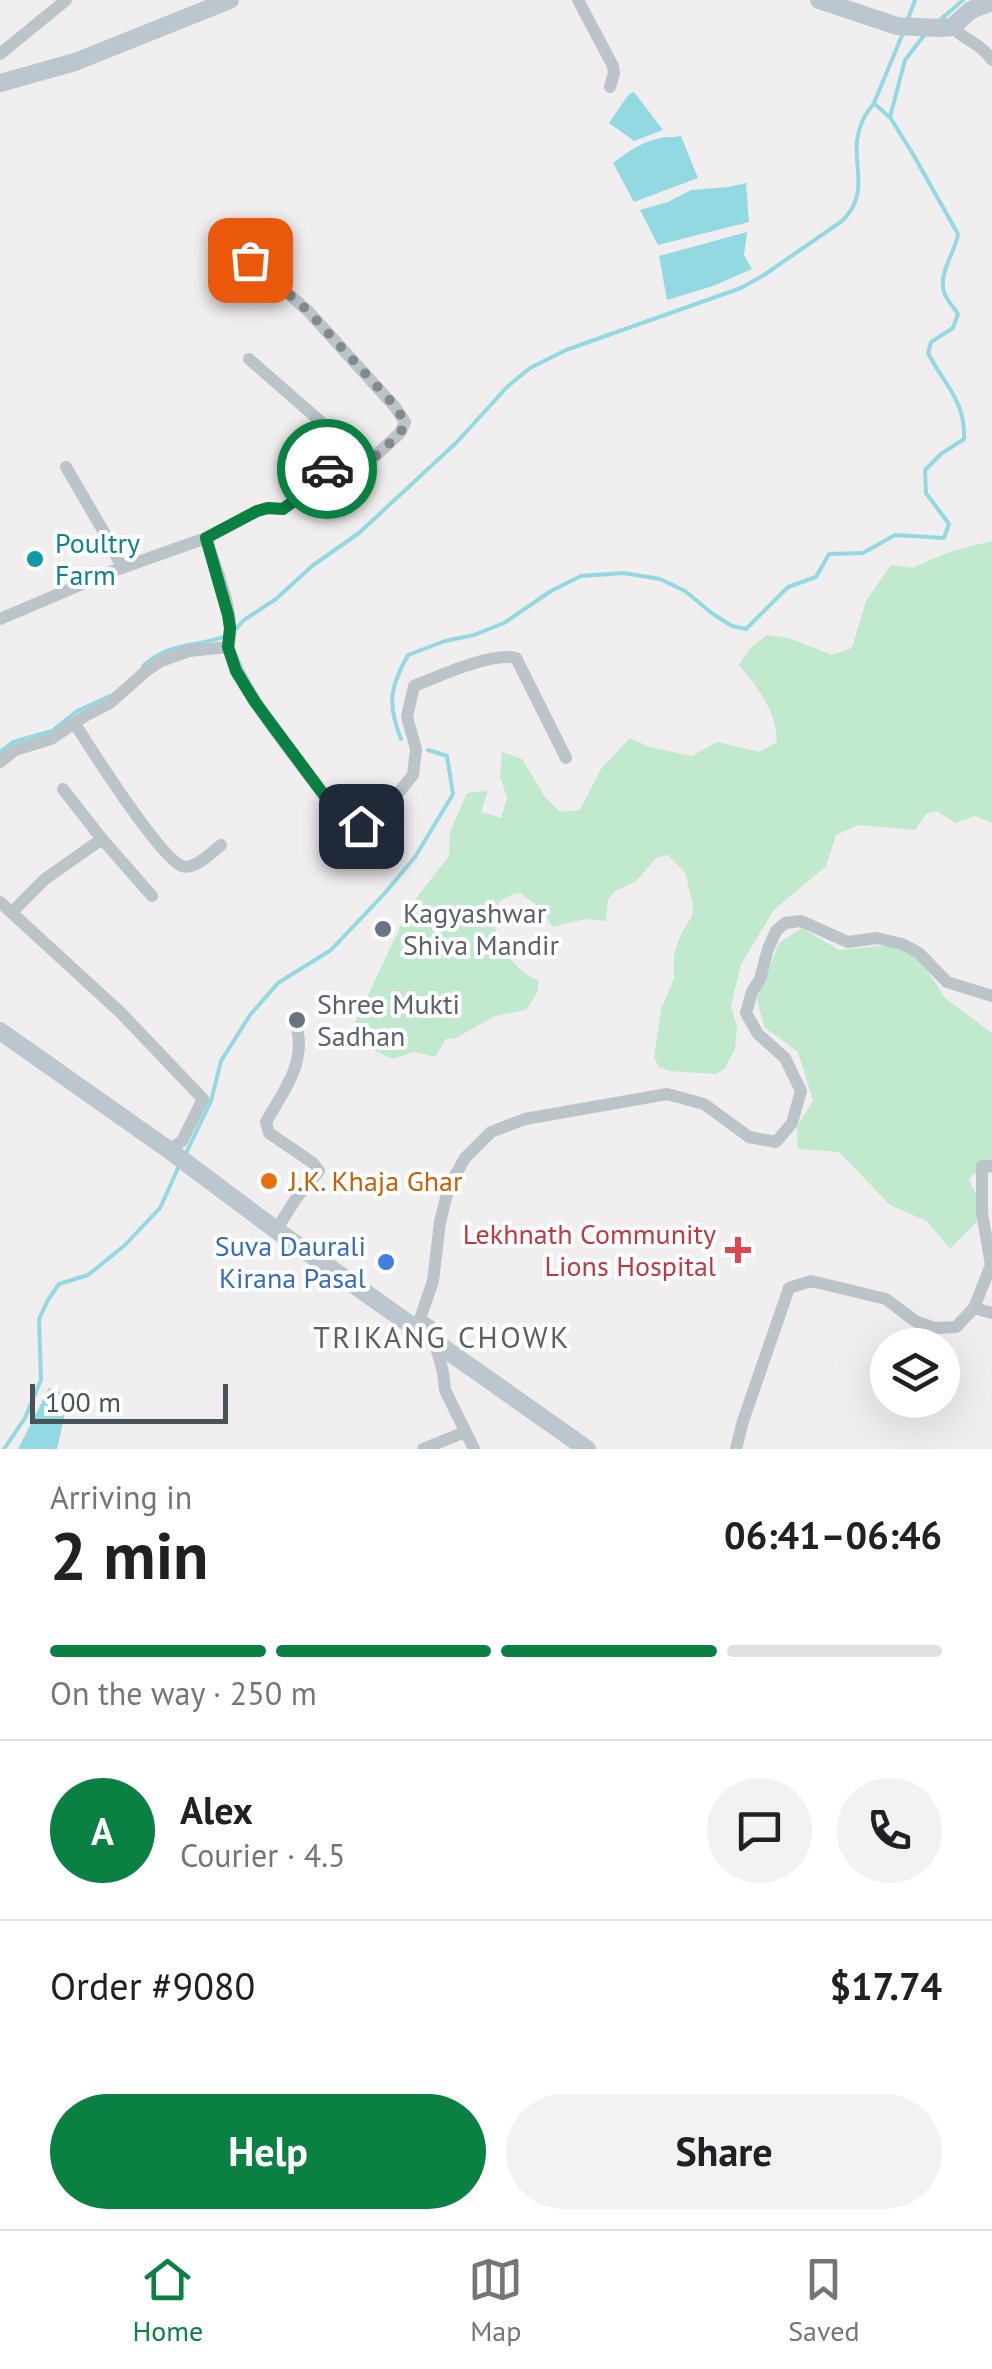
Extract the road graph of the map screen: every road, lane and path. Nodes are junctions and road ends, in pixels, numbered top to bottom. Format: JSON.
{"nodes":[{"id":1,"x":66,"y":0,"type":"edge"},
{"id":2,"x":230,"y":0,"type":"edge"},
{"id":3,"x":578,"y":0,"type":"edge"},
{"id":4,"x":818,"y":0,"type":"edge"},
{"id":5,"x":992,"y":2,"type":"edge"},
{"id":6,"x":946,"y":27,"type":"junction"},
{"id":7,"x":0,"y":54,"type":"edge"},
{"id":8,"x":992,"y":60,"type":"edge"},
{"id":9,"x":0,"y":83,"type":"edge"},
{"id":10,"x":610,"y":86,"type":"dead end"},
{"id":11,"x":250,"y":260,"type":"dead end"},
{"id":12,"x":249,"y":359,"type":"dead end"},
{"id":13,"x":342,"y":446,"type":"junction"},
{"id":14,"x":66,"y":466,"type":"dead end"},
{"id":15,"x":206,"y":538,"type":"junction"},
{"id":16,"x":122,"y":568,"type":"junction"},
{"id":17,"x":0,"y":619,"type":"edge"},
{"id":18,"x":230,"y":638,"type":"junction"},
{"id":19,"x":75,"y":724,"type":"junction"},
{"id":20,"x":566,"y":758,"type":"dead end"},
{"id":21,"x":0,"y":762,"type":"edge"},
{"id":22,"x":63,"y":789,"type":"dead end"},
{"id":23,"x":102,"y":839,"type":"junction"},
{"id":24,"x":221,"y":845,"type":"dead end"},
{"id":25,"x":152,"y":896,"type":"dead end"},
{"id":26,"x":0,"y":902,"type":"edge"},
{"id":27,"x":12,"y":912,"type":"junction"},
{"id":28,"x":992,"y":996,"type":"edge"},
{"id":29,"x":297,"y":1029,"type":"dead end"},
{"id":30,"x":0,"y":1031,"type":"edge"},
{"id":31,"x":169,"y":1150,"type":"junction"},
{"id":32,"x":992,"y":1166,"type":"edge"},
{"id":33,"x":276,"y":1230,"type":"junction"},
{"id":34,"x":974,"y":1308,"type":"junction"},
{"id":35,"x":992,"y":1313,"type":"edge"},
{"id":36,"x":435,"y":1343,"type":"junction"},
{"id":37,"x":465,"y":1432,"type":"junction"},
{"id":38,"x":423,"y":1449,"type":"edge"},
{"id":39,"x":474,"y":1449,"type":"edge"},
{"id":40,"x":586,"y":1449,"type":"edge"},
{"id":41,"x":736,"y":1449,"type":"edge"}],
"edges":[{"from":1,"to":7,"type":"street"},
{"from":2,"to":9,"type":"main road"},
{"from":3,"to":10,"type":"street"},
{"from":4,"to":6,"type":"main road"},
{"from":5,"to":6,"type":"main road"},
{"from":6,"to":8,"type":"street"},
{"from":11,"to":13,"type":"street"},
{"from":12,"to":13,"type":"street"},
{"from":13,"to":15,"type":"street"},
{"from":14,"to":16,"type":"street"},
{"from":15,"to":16,"type":"street"},
{"from":15,"to":18,"type":"street"},
{"from":16,"to":17,"type":"street"},
{"from":18,"to":19,"type":"street"},
{"from":18,"to":20,"type":"street"},
{"from":19,"to":21,"type":"street"},
{"from":19,"to":24,"type":"street"},
{"from":22,"to":23,"type":"street"},
{"from":23,"to":25,"type":"street"},
{"from":23,"to":27,"type":"street"},
{"from":26,"to":27,"type":"street"},
{"from":27,"to":31,"type":"street"},
{"from":28,"to":36,"type":"street"},
{"from":29,"to":33,"type":"street"},
{"from":30,"to":31,"type":"main road"},
{"from":31,"to":33,"type":"main road"},
{"from":32,"to":34,"type":"street"},
{"from":33,"to":36,"type":"main road"},
{"from":34,"to":35,"type":"street"},
{"from":34,"to":41,"type":"street"},
{"from":36,"to":37,"type":"street"},
{"from":36,"to":40,"type":"main road"},
{"from":37,"to":38,"type":"street"},
{"from":37,"to":39,"type":"street"}]}
